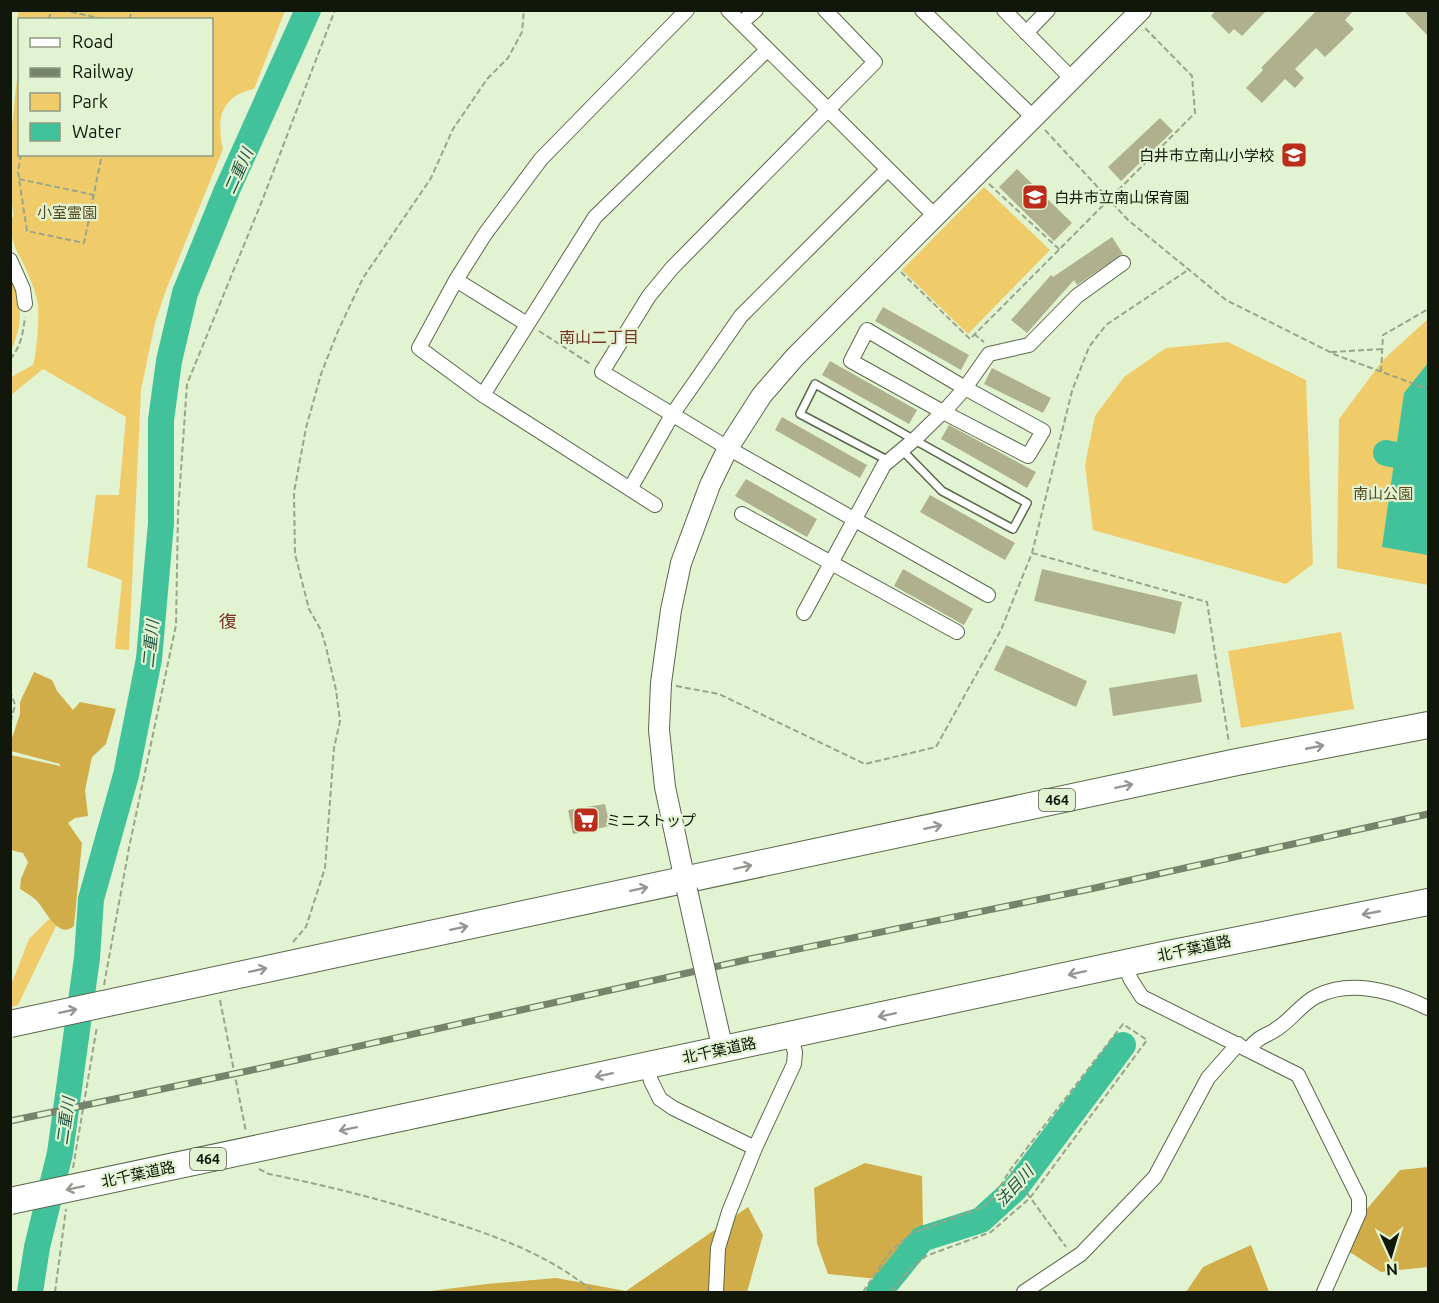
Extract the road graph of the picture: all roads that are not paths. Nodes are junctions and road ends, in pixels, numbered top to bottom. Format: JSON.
{"nodes":[{"id":1,"x":687,"y":10,"type":"edge"},
{"id":2,"x":728,"y":10,"type":"edge"},
{"id":3,"x":756,"y":10,"type":"edge"},
{"id":4,"x":825,"y":10,"type":"edge"},
{"id":5,"x":922,"y":10,"type":"edge"},
{"id":6,"x":1004,"y":10,"type":"edge"},
{"id":7,"x":1048,"y":10,"type":"edge"},
{"id":8,"x":1138,"y":14,"type":"edge"},
{"id":9,"x":741,"y":23,"type":"junction"},
{"id":10,"x":1026,"y":33,"type":"junction"},
{"id":11,"x":767,"y":50,"type":"junction"},
{"id":12,"x":1073,"y":80,"type":"junction"},
{"id":13,"x":828,"y":109,"type":"junction"},
{"id":14,"x":1034,"y":118,"type":"junction"},
{"id":15,"x":888,"y":169,"type":"junction"},
{"id":16,"x":935,"y":216,"type":"junction"},
{"id":17,"x":10,"y":260,"type":"edge"},
{"id":18,"x":1123,"y":263,"type":"dead end"},
{"id":19,"x":456,"y":280,"type":"junction"},
{"id":20,"x":25,"y":304,"type":"road end"},
{"id":21,"x":527,"y":324,"type":"junction"},
{"id":22,"x":965,"y":388,"type":"junction"},
{"id":23,"x":483,"y":395,"type":"junction"},
{"id":24,"x":943,"y":412,"type":"junction"},
{"id":25,"x":672,"y":415,"type":"junction"},
{"id":26,"x":915,"y":440,"type":"junction"},
{"id":27,"x":728,"y":448,"type":"junction"},
{"id":28,"x":902,"y":450,"type":"junction"},
{"id":29,"x":889,"y":461,"type":"junction"},
{"id":30,"x":630,"y":489,"type":"junction"},
{"id":31,"x":655,"y":505,"type":"dead end"},
{"id":32,"x":742,"y":514,"type":"dead end"},
{"id":33,"x":853,"y":520,"type":"junction"},
{"id":34,"x":831,"y":563,"type":"junction"},
{"id":35,"x":988,"y":595,"type":"dead end"},
{"id":36,"x":804,"y":613,"type":"dead end"},
{"id":37,"x":957,"y":632,"type":"dead end"},
{"id":38,"x":1428,"y":725,"type":"edge"},
{"id":39,"x":686,"y":885,"type":"junction"},
{"id":40,"x":1428,"y":902,"type":"edge"},
{"id":41,"x":1124,"y":963,"type":"junction"},
{"id":42,"x":1428,"y":1008,"type":"edge"},
{"id":43,"x":10,"y":1024,"type":"edge"},
{"id":44,"x":790,"y":1035,"type":"junction"},
{"id":45,"x":721,"y":1043,"type":"junction"},
{"id":46,"x":1244,"y":1047,"type":"junction"},
{"id":47,"x":647,"y":1066,"type":"junction"},
{"id":48,"x":755,"y":1148,"type":"junction"},
{"id":49,"x":10,"y":1202,"type":"edge"},
{"id":50,"x":716,"y":1293,"type":"edge"},
{"id":51,"x":1024,"y":1293,"type":"edge"},
{"id":52,"x":1324,"y":1293,"type":"edge"}],
"edges":[{"from":1,"to":19,"type":"street"},
{"from":2,"to":9,"type":"street"},
{"from":3,"to":9,"type":"street"},
{"from":4,"to":13,"type":"street"},
{"from":5,"to":14,"type":"street"},
{"from":6,"to":10,"type":"street"},
{"from":7,"to":10,"type":"street"},
{"from":8,"to":12,"type":"street"},
{"from":9,"to":11,"type":"street"},
{"from":10,"to":12,"type":"street"},
{"from":11,"to":13,"type":"street"},
{"from":11,"to":21,"type":"street"},
{"from":12,"to":14,"type":"street"},
{"from":13,"to":15,"type":"street"},
{"from":13,"to":25,"type":"street"},
{"from":14,"to":16,"type":"street"},
{"from":15,"to":16,"type":"street"},
{"from":15,"to":25,"type":"street"},
{"from":16,"to":27,"type":"street"},
{"from":17,"to":20,"type":"street"},
{"from":18,"to":22,"type":"street"},
{"from":19,"to":21,"type":"street"},
{"from":19,"to":23,"type":"street"},
{"from":21,"to":23,"type":"street"},
{"from":22,"to":24,"type":"street"},
{"from":22,"to":24,"type":"street"},
{"from":22,"to":24,"type":"street"},
{"from":23,"to":30,"type":"street"},
{"from":24,"to":26,"type":"street"},
{"from":25,"to":27,"type":"street"},
{"from":25,"to":30,"type":"street"},
{"from":26,"to":28,"type":"street"},
{"from":26,"to":28,"type":"lane"},
{"from":26,"to":29,"type":"lane"},
{"from":27,"to":33,"type":"street"},
{"from":27,"to":39,"type":"street"},
{"from":28,"to":29,"type":"street"},
{"from":29,"to":33,"type":"street"},
{"from":30,"to":31,"type":"street"},
{"from":32,"to":34,"type":"street"},
{"from":33,"to":34,"type":"street"},
{"from":33,"to":35,"type":"street"},
{"from":34,"to":36,"type":"street"},
{"from":34,"to":37,"type":"street"},
{"from":39,"to":38,"type":"highway","number":"464","one_way":true},
{"from":43,"to":39,"type":"highway","number":"464","one_way":true,"bridge":true},
{"from":39,"to":45,"type":"street","bridge":true},
{"from":40,"to":41,"type":"highway","name":"北千葉道路","number":"464","one_way":true},
{"from":41,"to":44,"type":"highway","name":"北千葉道路","number":"464","one_way":true},
{"from":41,"to":46,"type":"street"},
{"from":42,"to":46,"type":"street"},
{"from":44,"to":45,"type":"highway","name":"北千葉道路","number":"464"},
{"from":44,"to":48,"type":"street"},
{"from":45,"to":47,"type":"highway","name":"北千葉道路","number":"464"},
{"from":46,"to":51,"type":"street"},
{"from":46,"to":52,"type":"street"},
{"from":47,"to":48,"type":"street"},
{"from":47,"to":49,"type":"highway","name":"北千葉道路","number":"464","one_way":true,"bridge":true},
{"from":48,"to":50,"type":"street"}]}
